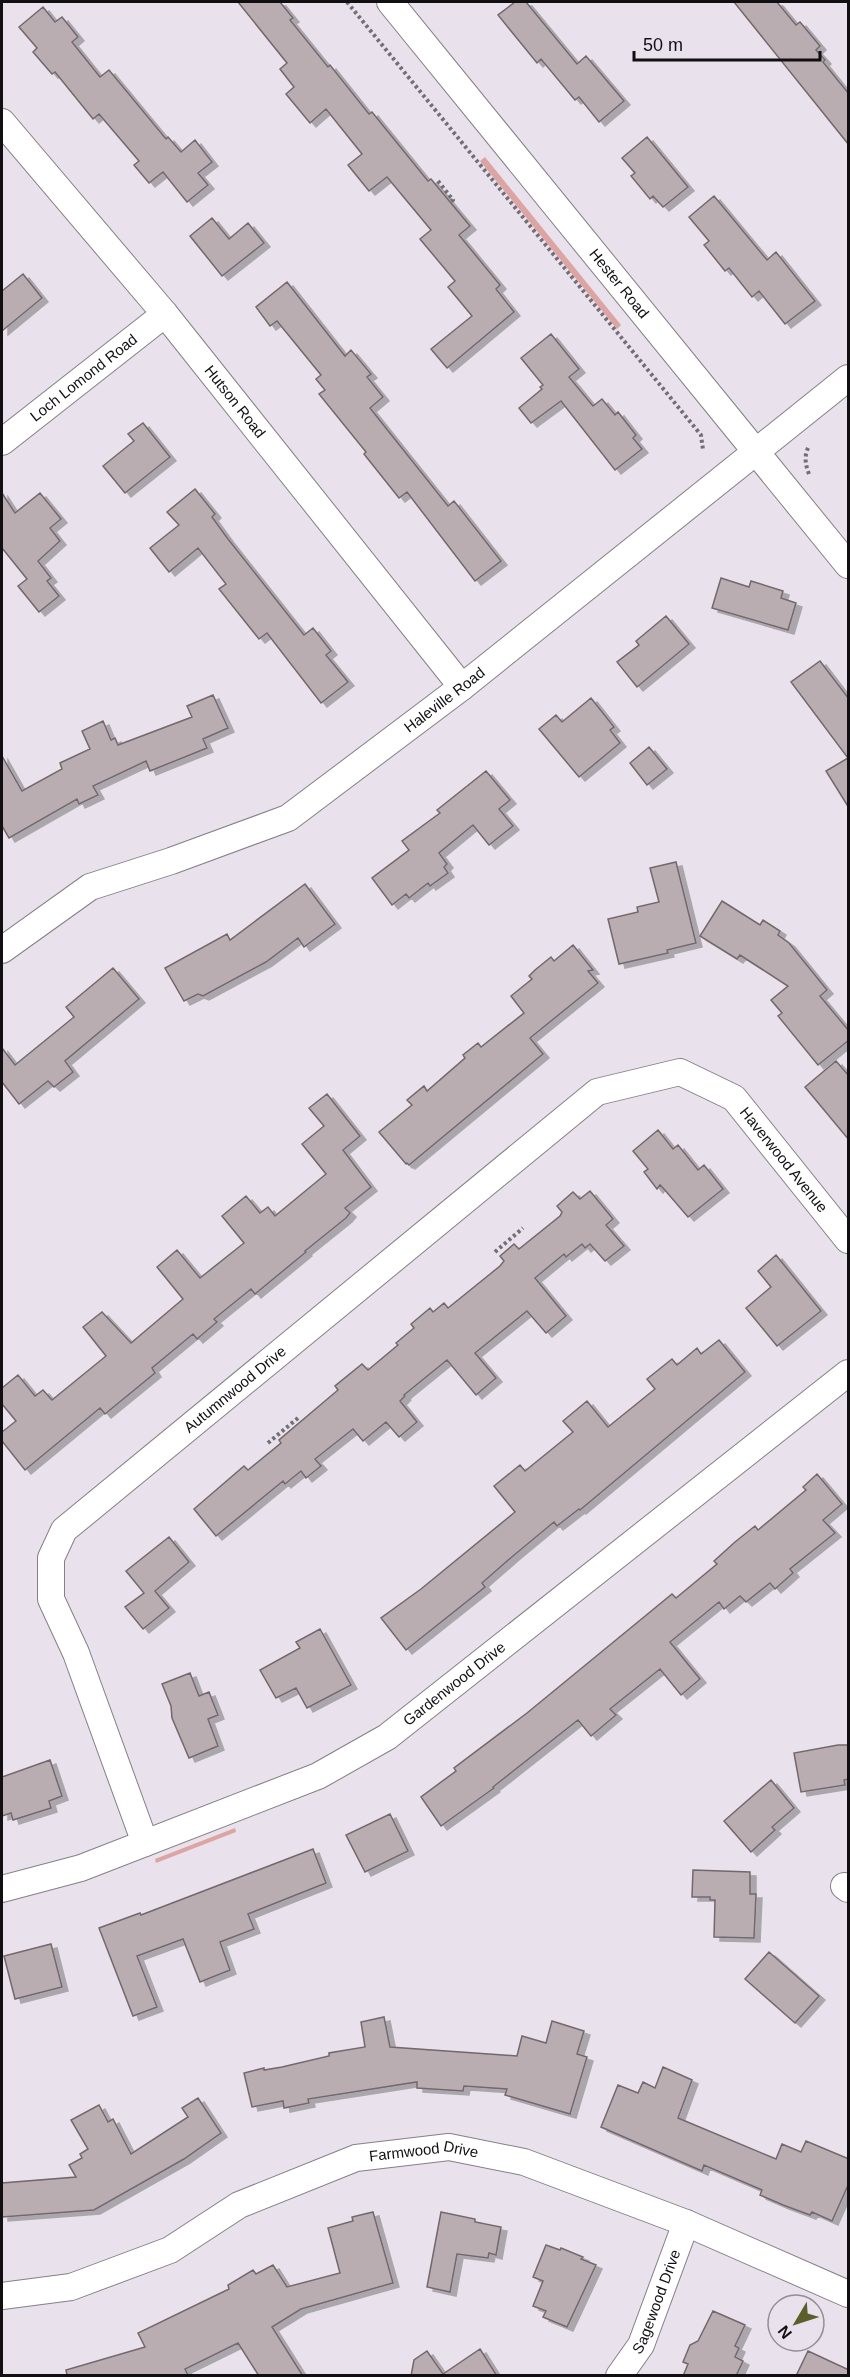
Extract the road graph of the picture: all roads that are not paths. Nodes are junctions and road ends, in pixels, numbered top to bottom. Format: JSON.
{"nodes":[{"id":1,"x":390,"y":2,"type":"edge"},
{"id":2,"x":2,"y":122,"type":"edge"},
{"id":3,"x":165,"y":314,"type":"junction"},
{"id":4,"x":849,"y":378,"type":"edge"},
{"id":5,"x":2,"y":442,"type":"edge"},
{"id":6,"x":756,"y":452,"type":"junction"},
{"id":7,"x":849,"y":565,"type":"edge"},
{"id":8,"x":462,"y":687,"type":"junction"},
{"id":9,"x":2,"y":950,"type":"edge"},
{"id":10,"x":680,"y":1072,"type":"joint"},
{"id":11,"x":849,"y":1240,"type":"edge"},
{"id":12,"x":849,"y":1373,"type":"edge"},
{"id":13,"x":145,"y":1843,"type":"junction"},
{"id":14,"x":2,"y":1889,"type":"edge"},
{"id":15,"x":686,"y":2223,"type":"junction"},
{"id":16,"x":849,"y":2294,"type":"edge"},
{"id":17,"x":2,"y":2296,"type":"edge"},
{"id":18,"x":619,"y":2376,"type":"edge"}],
"edges":[{"from":1,"to":6,"type":"street","name":"Hester Road"},
{"from":2,"to":3,"type":"street","name":"Hutson Road"},
{"from":3,"to":5,"type":"street","name":"Loch Lomond Road"},
{"from":3,"to":8,"type":"street","name":"Hutson Road"},
{"from":4,"to":6,"type":"street","name":"Haleville Road"},
{"from":6,"to":7,"type":"street","name":"Hester Road"},
{"from":6,"to":8,"type":"street","name":"Haleville Road"},
{"from":8,"to":9,"type":"street","name":"Haleville Road"},
{"from":10,"to":11,"type":"street","name":"Haverwood Avenue"},
{"from":10,"to":13,"type":"street","name":"Autumnwood Drive"},
{"from":12,"to":13,"type":"street","name":"Gardenwood Drive"},
{"from":13,"to":14,"type":"street","name":"Gardenwood Drive"},
{"from":15,"to":16,"type":"street","name":"Farmwood Drive"},
{"from":15,"to":17,"type":"street","name":"Farmwood Drive"},
{"from":15,"to":18,"type":"street","name":"Sagewood Drive"}]}
